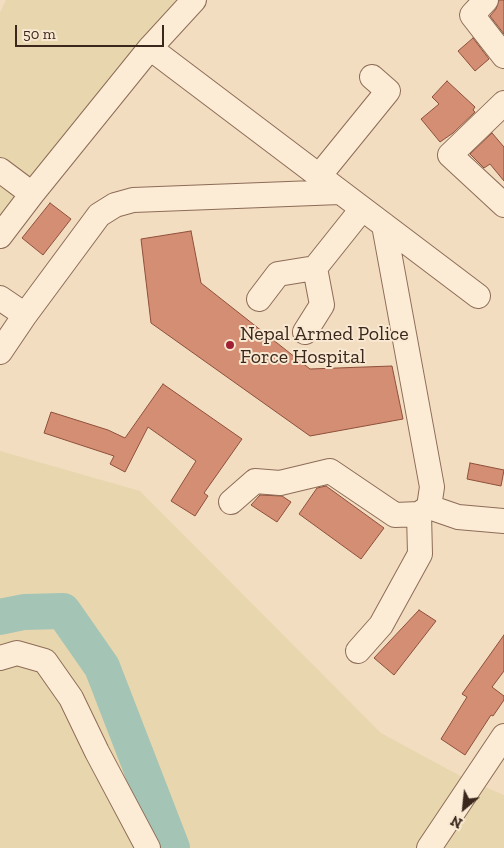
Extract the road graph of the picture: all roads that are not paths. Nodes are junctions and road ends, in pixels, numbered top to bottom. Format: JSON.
{"nodes":[{"id":1,"x":194,"y":0,"type":"edge"},
{"id":2,"x":486,"y":0,"type":"edge"},
{"id":3,"x":150,"y":48,"type":"junction"},
{"id":4,"x":504,"y":56,"type":"edge"},
{"id":5,"x":372,"y":77,"type":"dead end"},
{"id":6,"x":504,"y":103,"type":"edge"},
{"id":7,"x":0,"y":170,"type":"edge"},
{"id":8,"x":319,"y":176,"type":"junction"},
{"id":9,"x":340,"y":192,"type":"junction"},
{"id":10,"x":32,"y":194,"type":"junction"},
{"id":11,"x":504,"y":205,"type":"edge"},
{"id":12,"x":362,"y":208,"type":"junction"},
{"id":13,"x":384,"y":225,"type":"junction"},
{"id":14,"x":0,"y":236,"type":"edge"},
{"id":15,"x":315,"y":268,"type":"junction"},
{"id":16,"x":478,"y":296,"type":"dead end"},
{"id":17,"x":0,"y":298,"type":"edge"},
{"id":18,"x":259,"y":299,"type":"dead end"},
{"id":19,"x":24,"y":315,"type":"junction"},
{"id":20,"x":305,"y":332,"type":"dead end"},
{"id":21,"x":0,"y":352,"type":"edge"},
{"id":22,"x":231,"y":502,"type":"dead end"},
{"id":23,"x":424,"y":510,"type":"junction"},
{"id":24,"x":504,"y":521,"type":"edge"},
{"id":25,"x":358,"y":651,"type":"dead end"},
{"id":26,"x":0,"y":658,"type":"edge"},
{"id":27,"x":504,"y":736,"type":"edge"},
{"id":28,"x":148,"y":848,"type":"edge"},
{"id":29,"x":429,"y":848,"type":"edge"}],
"edges":[{"from":1,"to":3,"type":"street"},
{"from":2,"to":4,"type":"street"},
{"from":3,"to":8,"type":"street"},
{"from":3,"to":10,"type":"street"},
{"from":5,"to":8,"type":"street"},
{"from":6,"to":11,"type":"street"},
{"from":7,"to":10,"type":"street"},
{"from":8,"to":9,"type":"street"},
{"from":9,"to":12,"type":"street"},
{"from":9,"to":19,"type":"street"},
{"from":10,"to":14,"type":"street"},
{"from":12,"to":13,"type":"street"},
{"from":12,"to":15,"type":"street"},
{"from":13,"to":16,"type":"street"},
{"from":13,"to":23,"type":"street"},
{"from":15,"to":18,"type":"street"},
{"from":15,"to":20,"type":"street"},
{"from":17,"to":19,"type":"street"},
{"from":19,"to":21,"type":"street"},
{"from":22,"to":23,"type":"street"},
{"from":23,"to":24,"type":"street"},
{"from":23,"to":25,"type":"street"},
{"from":26,"to":28,"type":"street"},
{"from":27,"to":29,"type":"street"}]}
